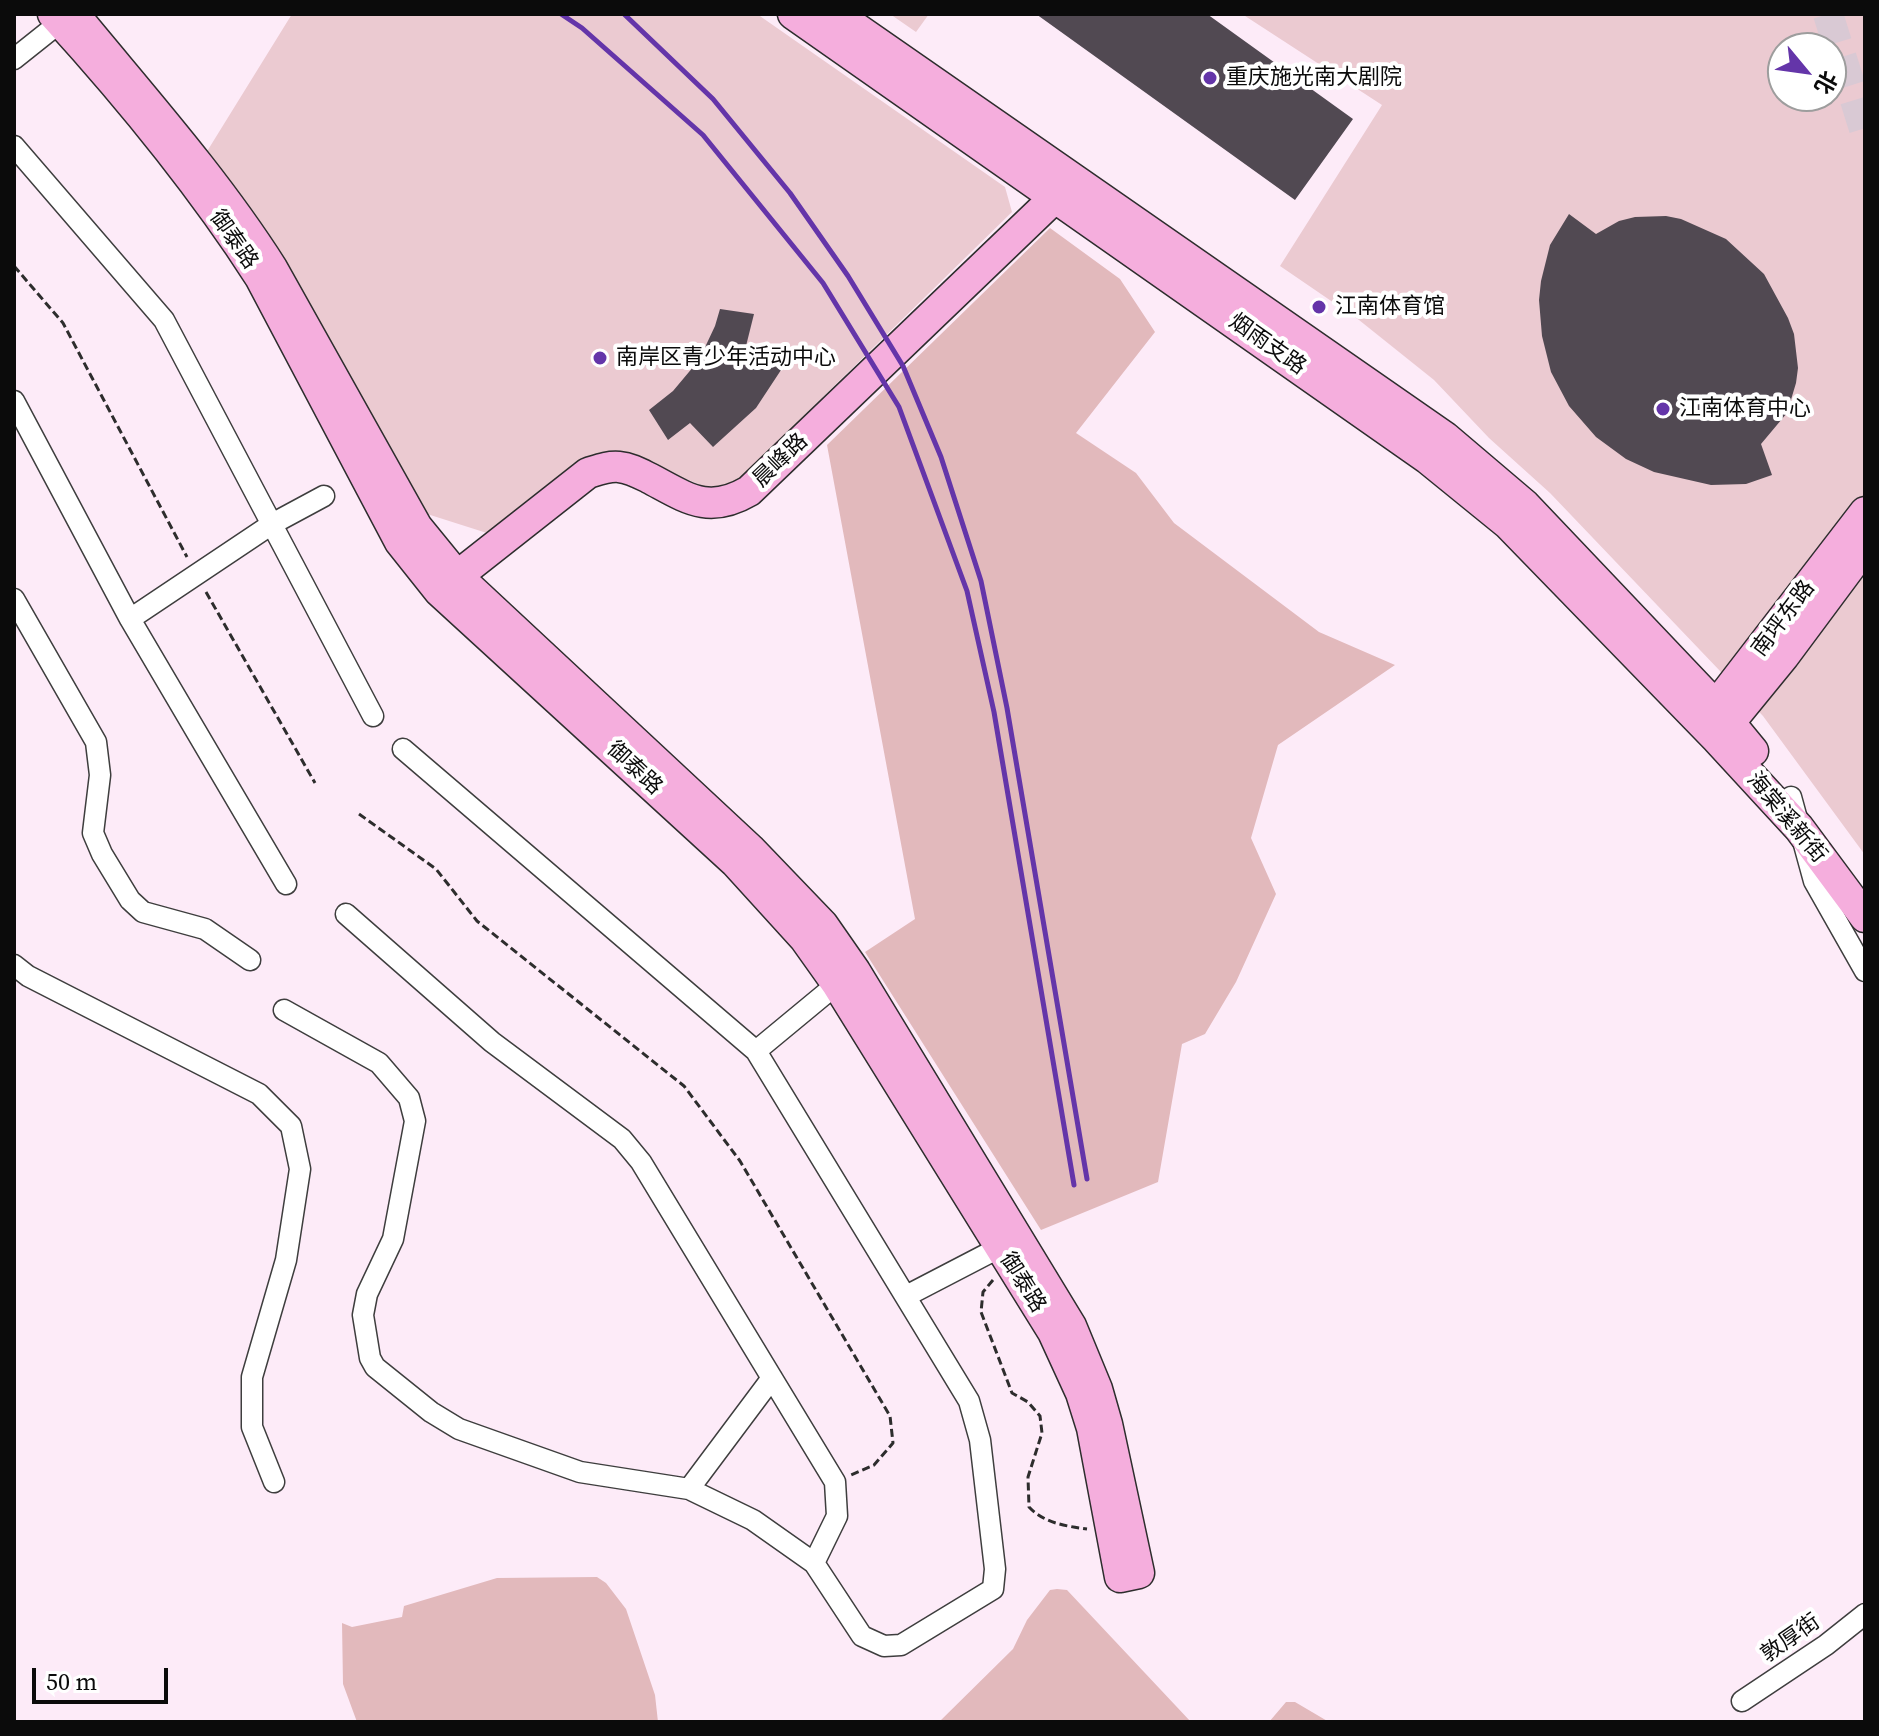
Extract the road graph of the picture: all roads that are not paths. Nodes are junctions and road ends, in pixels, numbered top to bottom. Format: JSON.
{"nodes":[{"id":1,"x":793,"y":14,"type":"edge"},
{"id":2,"x":836,"y":14,"type":"edge"},
{"id":3,"x":65,"y":16,"type":"edge"},
{"id":4,"x":14,"y":59,"type":"edge"},
{"id":5,"x":14,"y":146,"type":"edge"},
{"id":6,"x":1065,"y":188,"type":"junction"},
{"id":7,"x":14,"y":401,"type":"edge"},
{"id":8,"x":324,"y":496,"type":"dead end"},
{"id":9,"x":1865,"y":512,"type":"edge"},
{"id":10,"x":272,"y":524,"type":"junction"},
{"id":11,"x":1865,"y":547,"type":"edge"},
{"id":12,"x":448,"y":583,"type":"junction"},
{"id":13,"x":14,"y":599,"type":"edge"},
{"id":14,"x":130,"y":619,"type":"junction"},
{"id":15,"x":1776,"y":648,"type":"junction"},
{"id":16,"x":373,"y":716,"type":"dead end"},
{"id":17,"x":1716,"y":723,"type":"junction"},
{"id":18,"x":403,"y":749,"type":"dead end"},
{"id":19,"x":1756,"y":782,"type":"junction"},
{"id":20,"x":1791,"y":797,"type":"junction"},
{"id":21,"x":1799,"y":828,"type":"junction"},
{"id":22,"x":1814,"y":881,"type":"junction"},
{"id":23,"x":286,"y":884,"type":"dead end"},
{"id":24,"x":1865,"y":896,"type":"edge"},
{"id":25,"x":346,"y":914,"type":"dead end"},
{"id":26,"x":1865,"y":917,"type":"edge"},
{"id":27,"x":250,"y":960,"type":"dead end"},
{"id":28,"x":14,"y":965,"type":"edge"},
{"id":29,"x":1865,"y":971,"type":"edge"},
{"id":30,"x":837,"y":984,"type":"junction"},
{"id":31,"x":284,"y":1010,"type":"dead end"},
{"id":32,"x":756,"y":1051,"type":"junction"},
{"id":33,"x":1008,"y":1249,"type":"junction"},
{"id":34,"x":906,"y":1296,"type":"junction"},
{"id":35,"x":772,"y":1378,"type":"junction"},
{"id":36,"x":274,"y":1482,"type":"dead end"},
{"id":37,"x":689,"y":1489,"type":"junction"},
{"id":38,"x":814,"y":1563,"type":"junction"},
{"id":39,"x":1865,"y":1614,"type":"edge"},
{"id":40,"x":1742,"y":1701,"type":"dead end"}],
"edges":[{"from":1,"to":6,"type":"street","name":"烟雨支路"},
{"from":2,"to":6,"type":"street","name":"烟雨支路"},
{"from":3,"to":4,"type":"street"},
{"from":3,"to":12,"type":"street","name":"御泰路"},
{"from":5,"to":10,"type":"street"},
{"from":6,"to":12,"type":"street","name":"晨峰路"},
{"from":6,"to":17,"type":"street","name":"烟雨支路"},
{"from":7,"to":14,"type":"street"},
{"from":8,"to":10,"type":"street"},
{"from":9,"to":15,"type":"street","name":"南坪东路"},
{"from":10,"to":14,"type":"street"},
{"from":10,"to":16,"type":"street"},
{"from":11,"to":15,"type":"street","name":"南坪东路"},
{"from":12,"to":30,"type":"street","name":"御泰路"},
{"from":12,"to":33,"type":"street","name":"御泰路"},
{"from":13,"to":27,"type":"street"},
{"from":14,"to":23,"type":"street"},
{"from":15,"to":17,"type":"street","name":"南坪东路"},
{"from":17,"to":19,"type":"street","name":"海棠溪新街"},
{"from":17,"to":20,"type":"street","name":"海棠溪新街"},
{"from":18,"to":32,"type":"street"},
{"from":19,"to":21,"type":"street","name":"海棠溪新街"},
{"from":19,"to":22,"type":"street"},
{"from":20,"to":21,"type":"street"},
{"from":20,"to":24,"type":"street","name":"海棠溪新街"},
{"from":21,"to":22,"type":"street"},
{"from":21,"to":26,"type":"street","name":"海棠溪新街"},
{"from":22,"to":29,"type":"street"},
{"from":25,"to":35,"type":"street"},
{"from":28,"to":36,"type":"street"},
{"from":30,"to":32,"type":"street"},
{"from":30,"to":33,"type":"street","name":"御泰路"},
{"from":31,"to":37,"type":"street"},
{"from":32,"to":34,"type":"street"},
{"from":33,"to":33,"type":"street","name":"御泰路"},
{"from":33,"to":34,"type":"street"},
{"from":34,"to":38,"type":"street"},
{"from":35,"to":37,"type":"street"},
{"from":35,"to":38,"type":"street"},
{"from":37,"to":38,"type":"street"},
{"from":39,"to":40,"type":"street","name":"敦厚街"}]}
